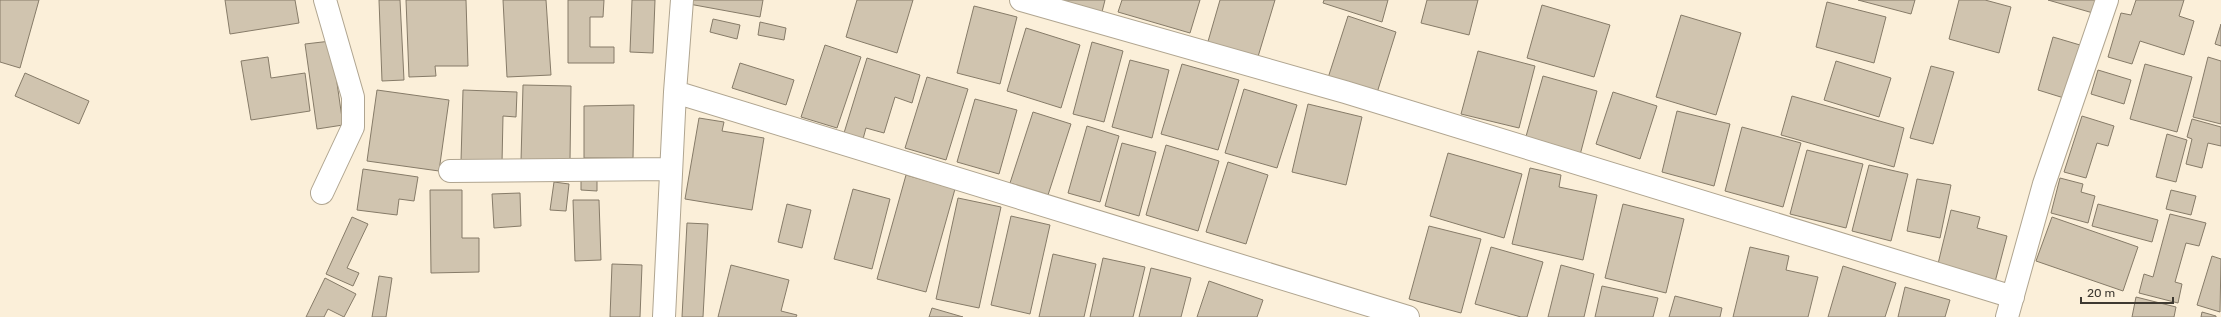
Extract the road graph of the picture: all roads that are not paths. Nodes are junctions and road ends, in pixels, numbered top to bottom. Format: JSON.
{"nodes":[{"id":1,"x":325,"y":0,"type":"edge"},
{"id":2,"x":682,"y":0,"type":"edge"},
{"id":3,"x":1021,"y":0,"type":"edge"},
{"id":4,"x":2107,"y":0,"type":"edge"},
{"id":5,"x":675,"y":92,"type":"junction"},
{"id":6,"x":671,"y":169,"type":"junction"},
{"id":7,"x":450,"y":171,"type":"dead end"},
{"id":8,"x":322,"y":193,"type":"dead end"},
{"id":9,"x":2010,"y":307,"type":"edge"},
{"id":10,"x":664,"y":317,"type":"edge"},
{"id":11,"x":1408,"y":317,"type":"edge"}],
"edges":[{"from":1,"to":8,"type":"street"},
{"from":2,"to":5,"type":"street"},
{"from":3,"to":9,"type":"street"},
{"from":4,"to":9,"type":"street"},
{"from":5,"to":6,"type":"street"},
{"from":5,"to":11,"type":"street"},
{"from":6,"to":7,"type":"street"},
{"from":6,"to":10,"type":"street"}]}
